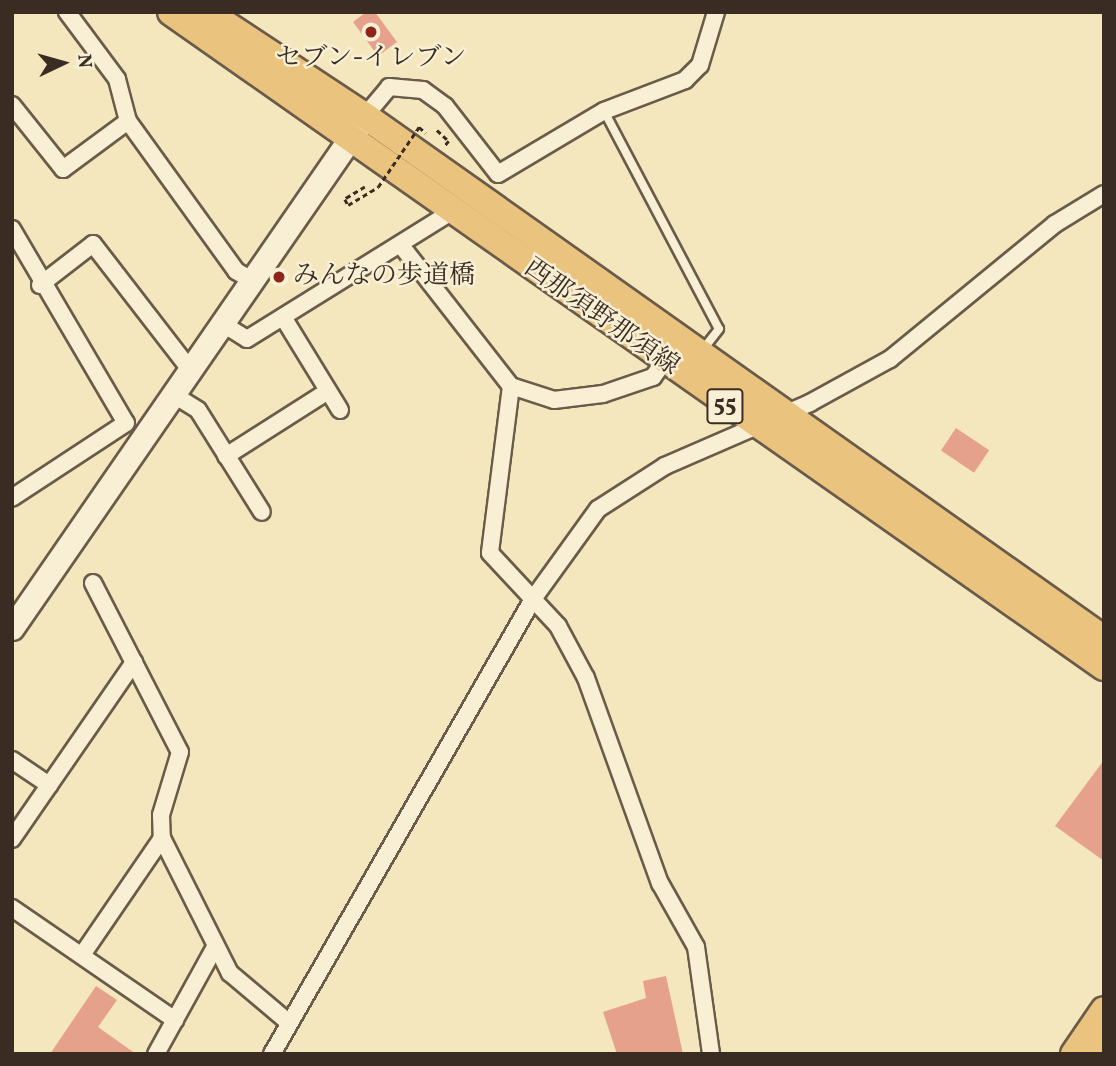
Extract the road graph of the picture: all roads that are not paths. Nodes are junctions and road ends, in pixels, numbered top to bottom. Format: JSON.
{"nodes":[{"id":1,"x":67,"y":12,"type":"edge"},
{"id":2,"x":171,"y":12,"type":"edge"},
{"id":3,"x":208,"y":12,"type":"edge"},
{"id":4,"x":716,"y":12,"type":"edge"},
{"id":5,"x":12,"y":105,"type":"edge"},
{"id":6,"x":604,"y":111,"type":"junction"},
{"id":7,"x":365,"y":116,"type":"junction"},
{"id":8,"x":128,"y":121,"type":"junction"},
{"id":9,"x":349,"y":142,"type":"junction"},
{"id":10,"x":1104,"y":194,"type":"edge"},
{"id":11,"x":452,"y":212,"type":"junction"},
{"id":12,"x":12,"y":229,"type":"edge"},
{"id":13,"x":403,"y":248,"type":"junction"},
{"id":14,"x":253,"y":281,"type":"junction"},
{"id":15,"x":40,"y":285,"type":"junction"},
{"id":16,"x":283,"y":317,"type":"junction"},
{"id":17,"x":223,"y":324,"type":"junction"},
{"id":18,"x":701,"y":353,"type":"junction"},
{"id":19,"x":664,"y":362,"type":"junction"},
{"id":20,"x":191,"y":370,"type":"junction"},
{"id":21,"x":511,"y":386,"type":"junction"},
{"id":22,"x":328,"y":391,"type":"junction"},
{"id":23,"x":174,"y":396,"type":"junction"},
{"id":24,"x":340,"y":410,"type":"dead end"},
{"id":25,"x":783,"y":413,"type":"junction"},
{"id":26,"x":754,"y":426,"type":"junction"},
{"id":27,"x":226,"y":456,"type":"junction"},
{"id":28,"x":12,"y":498,"type":"edge"},
{"id":29,"x":261,"y":512,"type":"dead end"},
{"id":30,"x":93,"y":583,"type":"dead end"},
{"id":31,"x":533,"y":599,"type":"junction"},
{"id":32,"x":12,"y":628,"type":"edge"},
{"id":33,"x":1104,"y":639,"type":"edge"},
{"id":34,"x":135,"y":662,"type":"junction"},
{"id":35,"x":1104,"y":667,"type":"edge"},
{"id":36,"x":12,"y":760,"type":"edge"},
{"id":37,"x":49,"y":785,"type":"junction"},
{"id":38,"x":162,"y":838,"type":"junction"},
{"id":39,"x":12,"y":839,"type":"edge"},
{"id":40,"x":12,"y":908,"type":"edge"},
{"id":41,"x":214,"y":949,"type":"junction"},
{"id":42,"x":82,"y":954,"type":"junction"},
{"id":43,"x":1104,"y":1010,"type":"edge"},
{"id":44,"x":175,"y":1020,"type":"junction"},
{"id":45,"x":288,"y":1022,"type":"junction"},
{"id":46,"x":1104,"y":1048,"type":"edge"},
{"id":47,"x":156,"y":1054,"type":"edge"},
{"id":48,"x":272,"y":1054,"type":"edge"},
{"id":49,"x":711,"y":1054,"type":"edge"},
{"id":50,"x":1074,"y":1054,"type":"edge"},
{"id":51,"x":1100,"y":1054,"type":"edge"}],
"edges":[{"from":1,"to":8,"type":"street"},
{"from":2,"to":9,"type":"main road","name":"西那須野那須線","number":"55"},
{"from":3,"to":7,"type":"main road","name":"西那須野那須線","number":"55"},
{"from":4,"to":6,"type":"street"},
{"from":5,"to":8,"type":"street"},
{"from":6,"to":7,"type":"street"},
{"from":6,"to":18,"type":"lane"},
{"from":7,"to":9,"type":"street"},
{"from":7,"to":18,"type":"main road","name":"西那須野那須線","number":"55"},
{"from":8,"to":14,"type":"street"},
{"from":9,"to":11,"type":"main road","name":"西那須野那須線","number":"55"},
{"from":9,"to":14,"type":"street"},
{"from":10,"to":25,"type":"street"},
{"from":11,"to":13,"type":"street"},
{"from":11,"to":19,"type":"main road","name":"西那須野那須線","number":"55"},
{"from":12,"to":15,"type":"street"},
{"from":13,"to":16,"type":"street"},
{"from":13,"to":21,"type":"street"},
{"from":14,"to":17,"type":"street"},
{"from":15,"to":20,"type":"street"},
{"from":15,"to":28,"type":"street"},
{"from":16,"to":17,"type":"street"},
{"from":16,"to":22,"type":"street"},
{"from":17,"to":20,"type":"street"},
{"from":18,"to":25,"type":"main road","name":"西那須野那須線","number":"55"},
{"from":19,"to":21,"type":"street"},
{"from":19,"to":26,"type":"main road","name":"西那須野那須線","number":"55"},
{"from":20,"to":23,"type":"street"},
{"from":21,"to":31,"type":"street"},
{"from":22,"to":24,"type":"street"},
{"from":22,"to":27,"type":"street"},
{"from":23,"to":27,"type":"street"},
{"from":23,"to":32,"type":"street"},
{"from":25,"to":26,"type":"street"},
{"from":25,"to":33,"type":"main road","name":"西那須野那須線","number":"55"},
{"from":26,"to":31,"type":"street"},
{"from":26,"to":35,"type":"main road","name":"西那須野那須線","number":"55"},
{"from":27,"to":29,"type":"street"},
{"from":30,"to":34,"type":"street"},
{"from":31,"to":45,"type":"street"},
{"from":31,"to":49,"type":"street"},
{"from":34,"to":37,"type":"street"},
{"from":34,"to":38,"type":"street"},
{"from":36,"to":37,"type":"street"},
{"from":37,"to":39,"type":"street"},
{"from":38,"to":41,"type":"street"},
{"from":38,"to":42,"type":"street"},
{"from":40,"to":42,"type":"street"},
{"from":41,"to":44,"type":"street"},
{"from":41,"to":45,"type":"street"},
{"from":42,"to":44,"type":"street"},
{"from":43,"to":50,"type":"main road"},
{"from":44,"to":47,"type":"street"},
{"from":45,"to":48,"type":"street"},
{"from":46,"to":51,"type":"main road"}]}
